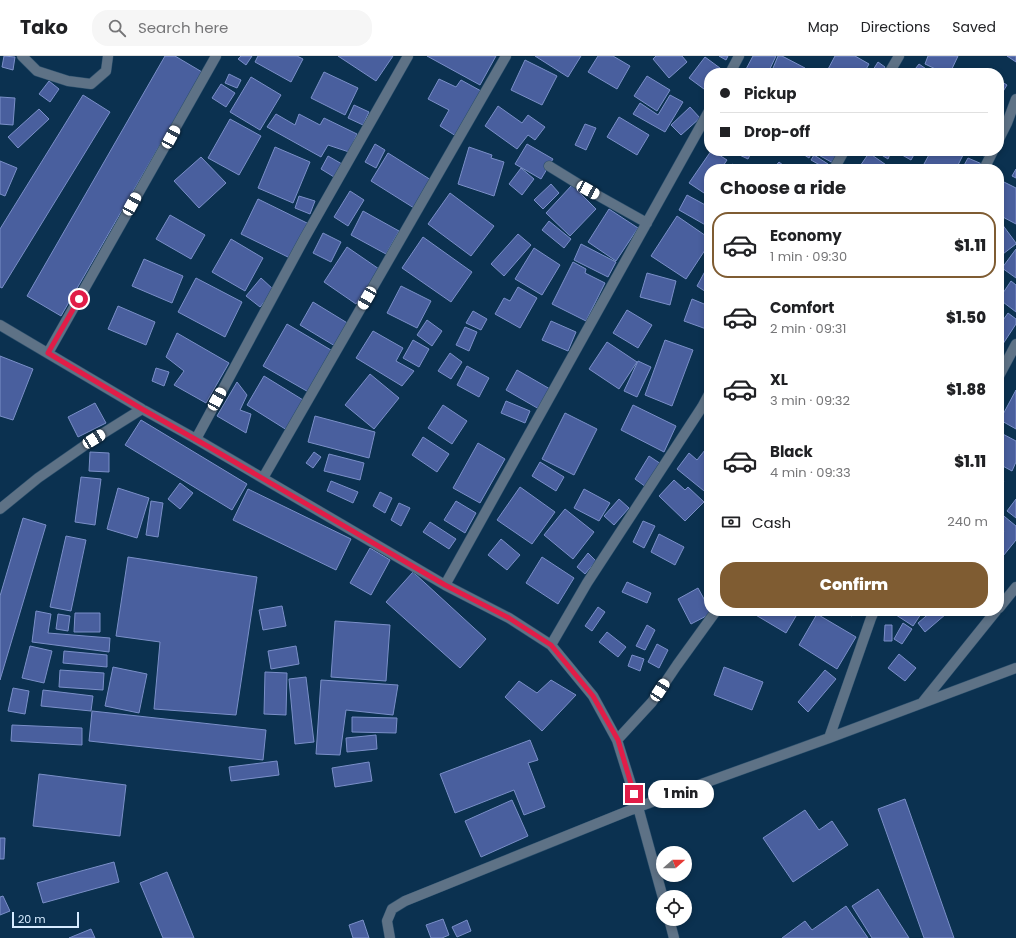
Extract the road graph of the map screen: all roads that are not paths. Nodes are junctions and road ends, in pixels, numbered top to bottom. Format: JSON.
{"nodes":[{"id":1,"x":22,"y":56,"type":"edge"},
{"id":2,"x":108,"y":56,"type":"edge"},
{"id":3,"x":216,"y":56,"type":"edge"},
{"id":4,"x":408,"y":56,"type":"edge"},
{"id":5,"x":506,"y":56,"type":"edge"},
{"id":6,"x":739,"y":56,"type":"edge"},
{"id":7,"x":899,"y":56,"type":"edge"},
{"id":8,"x":733,"y":68,"type":"edge"},
{"id":9,"x":892,"y":68,"type":"edge"},
{"id":10,"x":1016,"y":99,"type":"edge"},
{"id":11,"x":704,"y":120,"type":"edge"},
{"id":12,"x":1004,"y":129,"type":"edge"},
{"id":13,"x":549,"y":166,"type":"dead end"},
{"id":14,"x":647,"y":223,"type":"junction"},
{"id":15,"x":0,"y":325,"type":"edge"},
{"id":16,"x":1016,"y":344,"type":"edge"},
{"id":17,"x":48,"y":353,"type":"junction"},
{"id":18,"x":1004,"y":367,"type":"edge"},
{"id":19,"x":704,"y":403,"type":"edge"},
{"id":20,"x":142,"y":409,"type":"junction"},
{"id":21,"x":196,"y":439,"type":"junction"},
{"id":22,"x":263,"y":478,"type":"junction"},
{"id":23,"x":0,"y":509,"type":"edge"},
{"id":24,"x":445,"y":585,"type":"junction"},
{"id":25,"x":1016,"y":587,"type":"edge"},
{"id":26,"x":1004,"y":602,"type":"edge"},
{"id":27,"x":712,"y":616,"type":"edge"},
{"id":28,"x":872,"y":616,"type":"edge"},
{"id":29,"x":992,"y":616,"type":"edge"},
{"id":30,"x":551,"y":645,"type":"junction"},
{"id":31,"x":1016,"y":668,"type":"edge"},
{"id":32,"x":922,"y":703,"type":"junction"},
{"id":33,"x":829,"y":738,"type":"junction"},
{"id":34,"x":618,"y":740,"type":"junction"},
{"id":35,"x":638,"y":807,"type":"junction"},
{"id":36,"x":661,"y":890,"type":"edge"},
{"id":37,"x":671,"y":926,"type":"edge"},
{"id":38,"x":390,"y":938,"type":"edge"},
{"id":39,"x":674,"y":938,"type":"edge"}],
"edges":[{"from":1,"to":2,"type":"street"},
{"from":3,"to":17,"type":"street"},
{"from":4,"to":21,"type":"street"},
{"from":5,"to":22,"type":"street"},
{"from":6,"to":8,"type":"street"},
{"from":7,"to":9,"type":"street"},
{"from":10,"to":12,"type":"street"},
{"from":11,"to":14,"type":"street"},
{"from":13,"to":14,"type":"street"},
{"from":14,"to":24,"type":"street"},
{"from":15,"to":17,"type":"street"},
{"from":16,"to":18,"type":"street"},
{"from":17,"to":20,"type":"street"},
{"from":19,"to":30,"type":"street"},
{"from":20,"to":21,"type":"street"},
{"from":20,"to":23,"type":"street"},
{"from":21,"to":22,"type":"street"},
{"from":22,"to":24,"type":"street"},
{"from":24,"to":30,"type":"street"},
{"from":25,"to":26,"type":"street"},
{"from":27,"to":34,"type":"street"},
{"from":28,"to":33,"type":"street"},
{"from":29,"to":32,"type":"street"},
{"from":30,"to":34,"type":"street"},
{"from":31,"to":32,"type":"street"},
{"from":32,"to":33,"type":"street"},
{"from":33,"to":35,"type":"street"},
{"from":34,"to":35,"type":"street"},
{"from":35,"to":36,"type":"street"},
{"from":35,"to":38,"type":"street"},
{"from":37,"to":39,"type":"street"}]}
